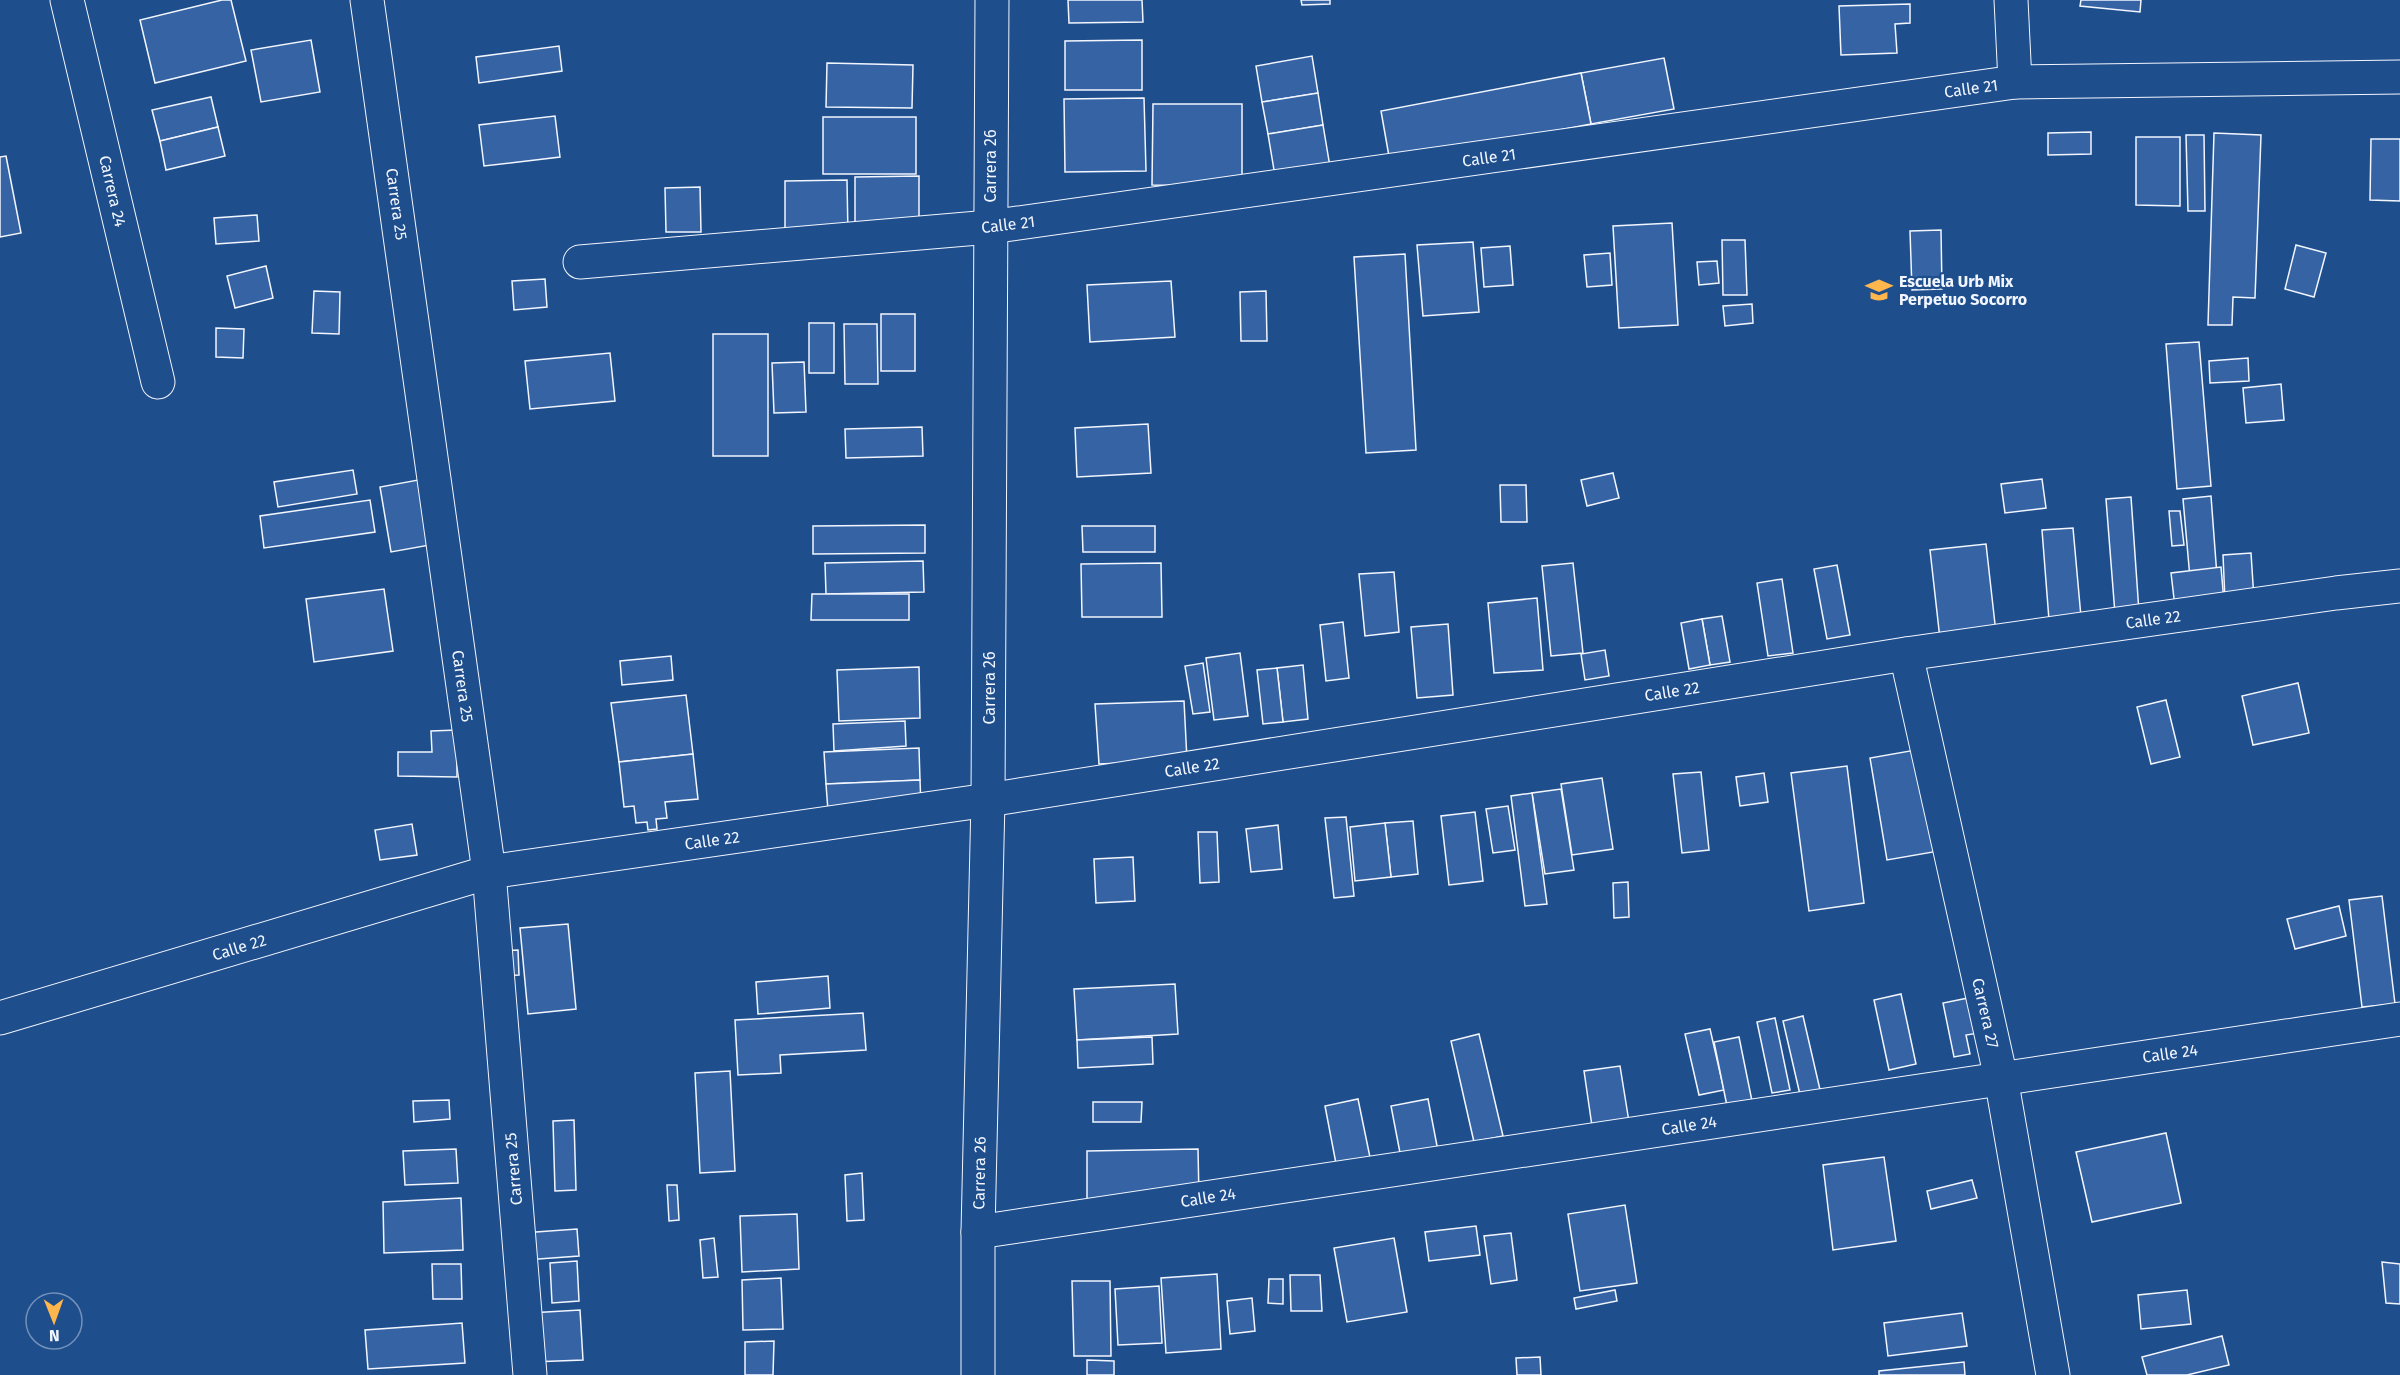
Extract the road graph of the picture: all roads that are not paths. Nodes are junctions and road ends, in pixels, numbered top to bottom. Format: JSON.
{"nodes":[{"id":1,"x":67,"y":0,"type":"edge"},
{"id":2,"x":367,"y":0,"type":"edge"},
{"id":3,"x":992,"y":0,"type":"edge"},
{"id":4,"x":2011,"y":0,"type":"edge"},
{"id":5,"x":2400,"y":77,"type":"edge"},
{"id":6,"x":2015,"y":82,"type":"junction"},
{"id":7,"x":990,"y":227,"type":"junction"},
{"id":8,"x":580,"y":261,"type":"dead end"},
{"id":9,"x":158,"y":382,"type":"dead end"},
{"id":10,"x":2400,"y":586,"type":"edge"},
{"id":11,"x":1906,"y":654,"type":"junction"},
{"id":12,"x":988,"y":800,"type":"junction"},
{"id":13,"x":489,"y":872,"type":"junction"},
{"id":14,"x":0,"y":1017,"type":"edge"},
{"id":15,"x":2400,"y":1019,"type":"edge"},
{"id":16,"x":2001,"y":1078,"type":"junction"},
{"id":17,"x":978,"y":1232,"type":"junction"},
{"id":18,"x":530,"y":1375,"type":"edge"},
{"id":19,"x":978,"y":1375,"type":"edge"},
{"id":20,"x":2053,"y":1375,"type":"edge"}],
"edges":[{"from":1,"to":9,"type":"street","name":"Carrera 24"},
{"from":2,"to":13,"type":"street","name":"Carrera 25"},
{"from":3,"to":7,"type":"street","name":"Carrera 26"},
{"from":4,"to":6,"type":"street"},
{"from":5,"to":6,"type":"street","name":"Calle 21"},
{"from":6,"to":7,"type":"street","name":"Calle 21"},
{"from":7,"to":8,"type":"street","name":"Calle 21"},
{"from":7,"to":12,"type":"street","name":"Carrera 26"},
{"from":10,"to":11,"type":"street","name":"Calle 22"},
{"from":11,"to":12,"type":"street","name":"Calle 22"},
{"from":11,"to":16,"type":"street","name":"Carrera 27"},
{"from":12,"to":13,"type":"street","name":"Calle 22"},
{"from":12,"to":17,"type":"street","name":"Carrera 26"},
{"from":13,"to":14,"type":"street","name":"Calle 22"},
{"from":13,"to":18,"type":"street","name":"Carrera 25"},
{"from":15,"to":16,"type":"street","name":"Calle 24"},
{"from":16,"to":17,"type":"street","name":"Calle 24"},
{"from":16,"to":20,"type":"street","name":"Carrera 27"},
{"from":17,"to":19,"type":"street","name":"Carrera 26"}]}
